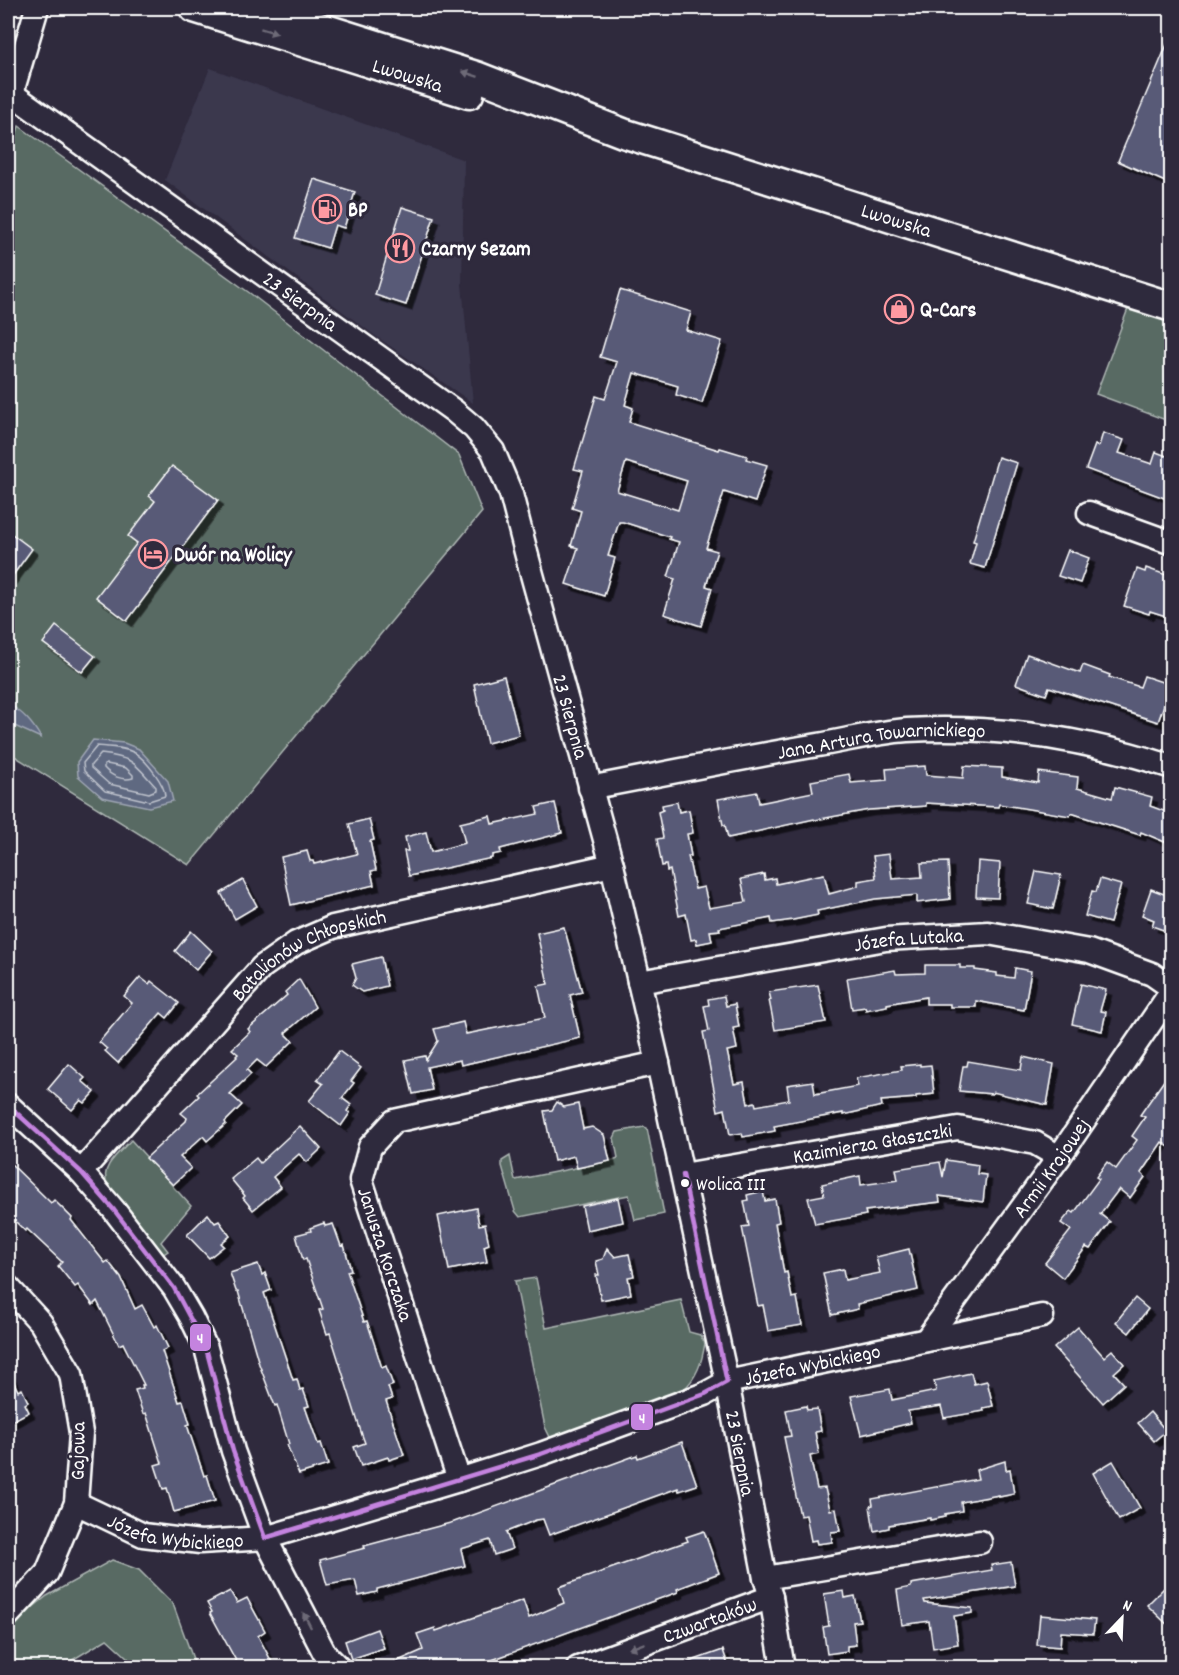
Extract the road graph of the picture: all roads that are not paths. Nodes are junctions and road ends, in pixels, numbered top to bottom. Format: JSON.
{"nodes":[{"id":1,"x":36,"y":8,"type":"edge"},
{"id":2,"x":194,"y":8,"type":"edge"},
{"id":3,"x":259,"y":8,"type":"edge"},
{"id":4,"x":16,"y":52,"type":"edge"},
{"id":5,"x":9,"y":97,"type":"edge"},
{"id":6,"x":622,"y":133,"type":"junction"},
{"id":7,"x":1172,"y":307,"type":"edge"},
{"id":8,"x":1089,"y":513,"type":"dead end"},
{"id":9,"x":1172,"y":543,"type":"edge"},
{"id":10,"x":1172,"y":766,"type":"edge"},
{"id":11,"x":590,"y":788,"type":"junction"},
{"id":12,"x":612,"y":865,"type":"junction"},
{"id":13,"x":639,"y":982,"type":"junction"},
{"id":14,"x":1172,"y":990,"type":"edge"},
{"id":15,"x":658,"y":1063,"type":"junction"},
{"id":16,"x":8,"y":1105,"type":"edge"},
{"id":17,"x":1059,"y":1157,"type":"junction"},
{"id":18,"x":81,"y":1172,"type":"junction"},
{"id":19,"x":683,"y":1175,"type":"junction"},
{"id":20,"x":8,"y":1287,"type":"edge"},
{"id":21,"x":1042,"y":1316,"type":"dead end"},
{"id":22,"x":926,"y":1340,"type":"junction"},
{"id":23,"x":727,"y":1382,"type":"junction"},
{"id":24,"x":459,"y":1480,"type":"junction"},
{"id":25,"x":76,"y":1503,"type":"junction"},
{"id":26,"x":265,"y":1538,"type":"junction"},
{"id":27,"x":980,"y":1542,"type":"dead end"},
{"id":28,"x":768,"y":1588,"type":"junction"},
{"id":29,"x":8,"y":1615,"type":"edge"},
{"id":30,"x":339,"y":1668,"type":"edge"},
{"id":31,"x":578,"y":1668,"type":"edge"},
{"id":32,"x":783,"y":1668,"type":"edge"}],
"edges":[{"from":1,"to":4,"type":"street"},
{"from":2,"to":6,"type":"main road","name":"Lwowska","one_way":true},
{"from":6,"to":3,"type":"main road","name":"Lwowska","one_way":true},
{"from":4,"to":5,"type":"street"},
{"from":5,"to":11,"type":"street","name":"23 Sierpnia"},
{"from":6,"to":7,"type":"main road","name":"Lwowska"},
{"from":8,"to":9,"type":"street"},
{"from":10,"to":11,"type":"street","name":"Jana Artura Towarnickiego"},
{"from":11,"to":12,"type":"street","name":"23 Sierpnia"},
{"from":12,"to":13,"type":"street","name":"23 Sierpnia"},
{"from":12,"to":18,"type":"street","name":"Batalionów Chłopskich"},
{"from":13,"to":14,"type":"street","name":"Józefa Lutaka"},
{"from":13,"to":15,"type":"street","name":"23 Sierpnia"},
{"from":14,"to":17,"type":"street","name":"Armii Krajowej"},
{"from":15,"to":19,"type":"street","name":"23 Sierpnia"},
{"from":15,"to":24,"type":"street","name":"Janusza Korczaka"},
{"from":16,"to":18,"type":"street"},
{"from":17,"to":19,"type":"street","name":"Kazimierza Głaszczki"},
{"from":17,"to":22,"type":"street","name":"Armii Krajowej"},
{"from":18,"to":26,"type":"street"},
{"from":19,"to":23,"type":"street","name":"23 Sierpnia"},
{"from":20,"to":25,"type":"street","name":"Gajowa"},
{"from":21,"to":22,"type":"street","name":"Józefa Wybickiego"},
{"from":22,"to":23,"type":"street","name":"Józefa Wybickiego"},
{"from":23,"to":24,"type":"street","name":"Józefa Wybickiego"},
{"from":23,"to":28,"type":"street","name":"23 Sierpnia"},
{"from":24,"to":26,"type":"street","name":"Józefa Wybickiego"},
{"from":25,"to":26,"type":"street","name":"Józefa Wybickiego"},
{"from":25,"to":29,"type":"street","name":"Gajowa"},
{"from":30,"to":26,"type":"street","one_way":true},
{"from":27,"to":28,"type":"street"},
{"from":28,"to":31,"type":"street","name":"Czwartaków","one_way":true},
{"from":28,"to":32,"type":"street","name":"23 Sierpnia"}]}
